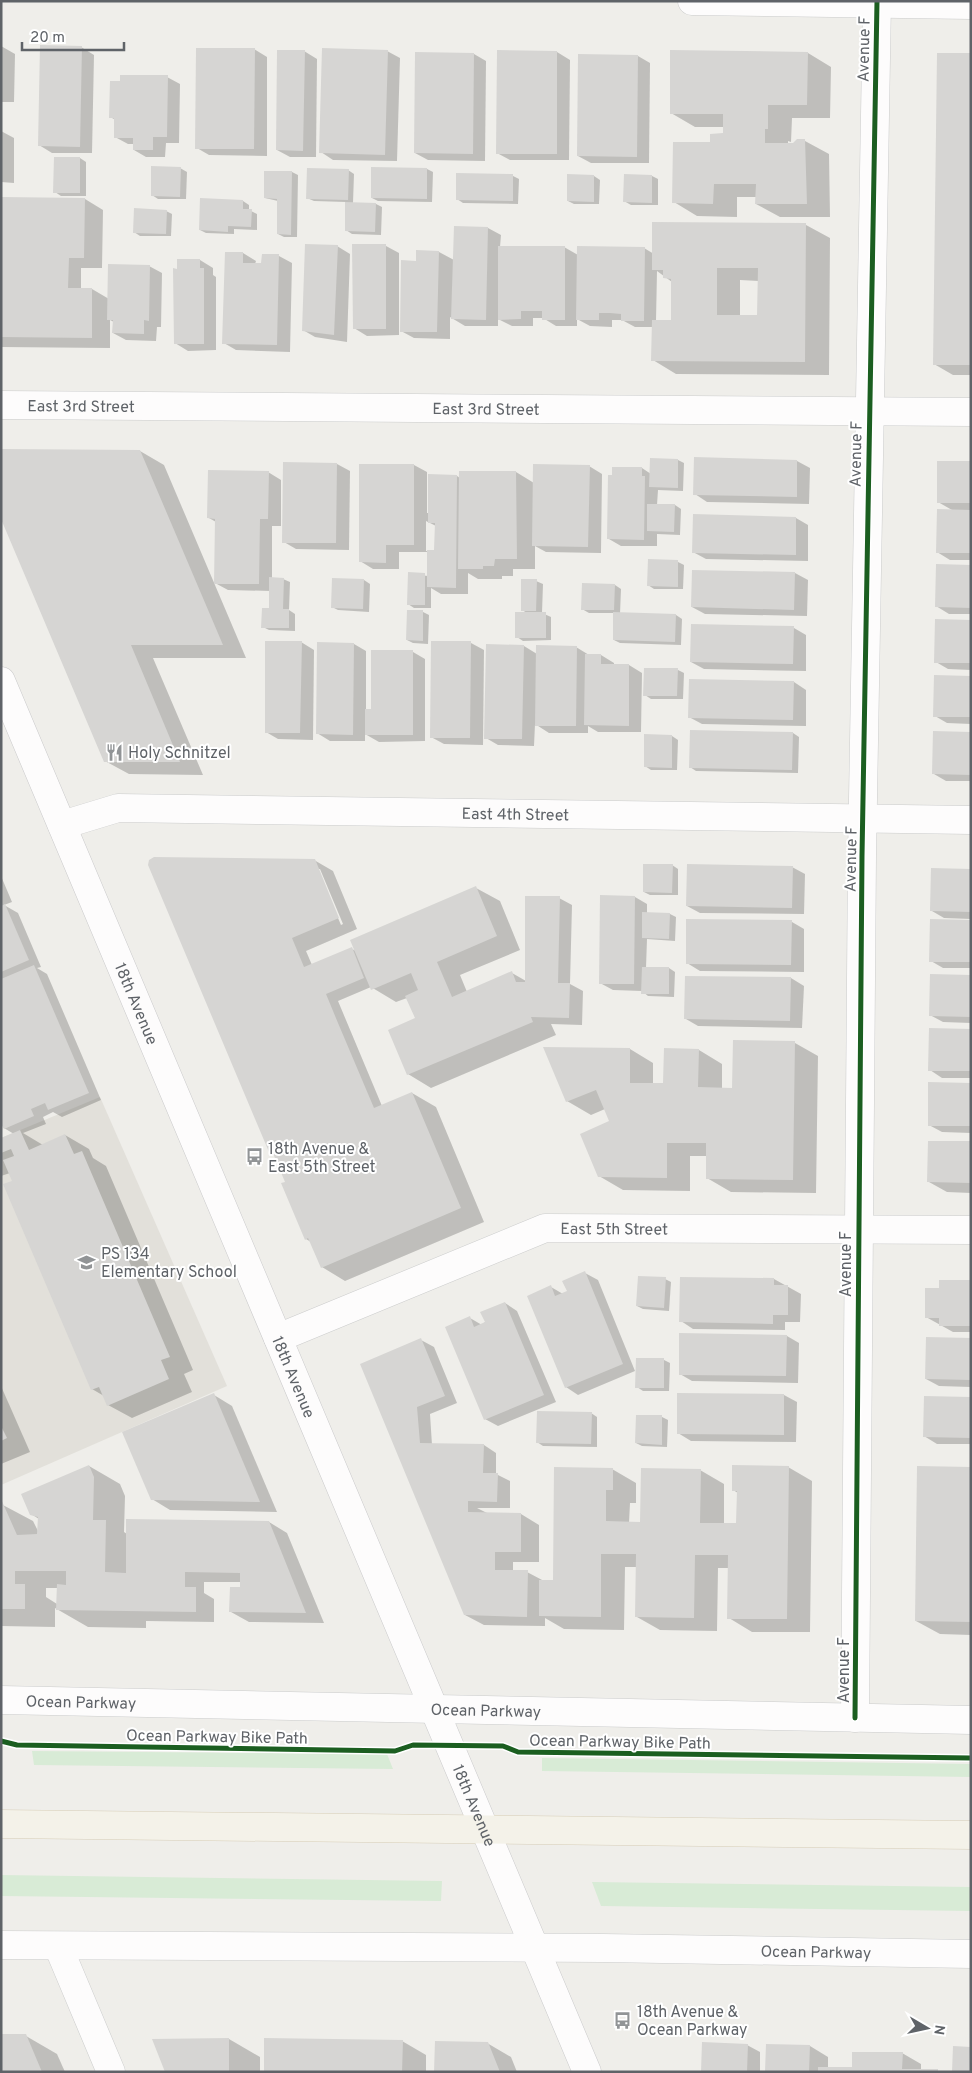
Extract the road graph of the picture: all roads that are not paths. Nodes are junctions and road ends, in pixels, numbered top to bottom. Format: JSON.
{"nodes":[{"id":1,"x":692,"y":1,"type":"edge"},
{"id":2,"x":877,"y":2,"type":"edge"},
{"id":3,"x":971,"y":5,"type":"edge"},
{"id":4,"x":1,"y":405,"type":"edge"},
{"id":5,"x":868,"y":410,"type":"junction"},
{"id":6,"x":971,"y":412,"type":"edge"},
{"id":7,"x":1,"y":680,"type":"edge"},
{"id":8,"x":863,"y":819,"type":"junction"},
{"id":9,"x":971,"y":820,"type":"edge"},
{"id":10,"x":62,"y":825,"type":"junction"},
{"id":11,"x":858,"y":1228,"type":"junction"},
{"id":12,"x":971,"y":1230,"type":"edge"},
{"id":13,"x":278,"y":1338,"type":"junction"},
{"id":14,"x":1,"y":1700,"type":"edge"},
{"id":15,"x":434,"y":1709,"type":"junction"},
{"id":16,"x":855,"y":1718,"type":"junction"},
{"id":17,"x":971,"y":1720,"type":"edge"},
{"id":18,"x":1,"y":1824,"type":"edge"},
{"id":19,"x":484,"y":1828,"type":"junction"},
{"id":20,"x":971,"y":1835,"type":"edge"},
{"id":21,"x":1,"y":1945,"type":"edge"},
{"id":22,"x":58,"y":1946,"type":"junction"},
{"id":23,"x":535,"y":1948,"type":"junction"},
{"id":24,"x":971,"y":1954,"type":"edge"},
{"id":25,"x":111,"y":2072,"type":"edge"},
{"id":26,"x":587,"y":2072,"type":"edge"}],
"edges":[{"from":1,"to":2,"type":"street"},
{"from":2,"to":3,"type":"street"},
{"from":2,"to":5,"type":"street","name":"Avenue F"},
{"from":4,"to":5,"type":"street","name":"East 3rd Street"},
{"from":5,"to":6,"type":"street","name":"East 3rd Street"},
{"from":5,"to":8,"type":"street","name":"Avenue F"},
{"from":7,"to":10,"type":"street","name":"18th Avenue"},
{"from":8,"to":9,"type":"street","name":"East 4th Street"},
{"from":8,"to":10,"type":"street","name":"East 4th Street"},
{"from":8,"to":11,"type":"street","name":"Avenue F"},
{"from":10,"to":13,"type":"street","name":"18th Avenue"},
{"from":11,"to":12,"type":"street","name":"East 5th Street"},
{"from":11,"to":13,"type":"street","name":"East 5th Street"},
{"from":11,"to":16,"type":"street","name":"Avenue F"},
{"from":13,"to":15,"type":"street","name":"18th Avenue"},
{"from":14,"to":15,"type":"street","name":"Ocean Parkway"},
{"from":15,"to":16,"type":"street","name":"Ocean Parkway"},
{"from":15,"to":19,"type":"street","name":"18th Avenue"},
{"from":16,"to":17,"type":"street","name":"Ocean Parkway"},
{"from":18,"to":19,"type":"main road"},
{"from":19,"to":20,"type":"main road"},
{"from":19,"to":23,"type":"street","name":"18th Avenue"},
{"from":21,"to":22,"type":"street","name":"Ocean Parkway"},
{"from":22,"to":23,"type":"street","name":"Ocean Parkway"},
{"from":22,"to":25,"type":"street"},
{"from":23,"to":24,"type":"street","name":"Ocean Parkway"},
{"from":23,"to":26,"type":"street","name":"18th Avenue"}]}
